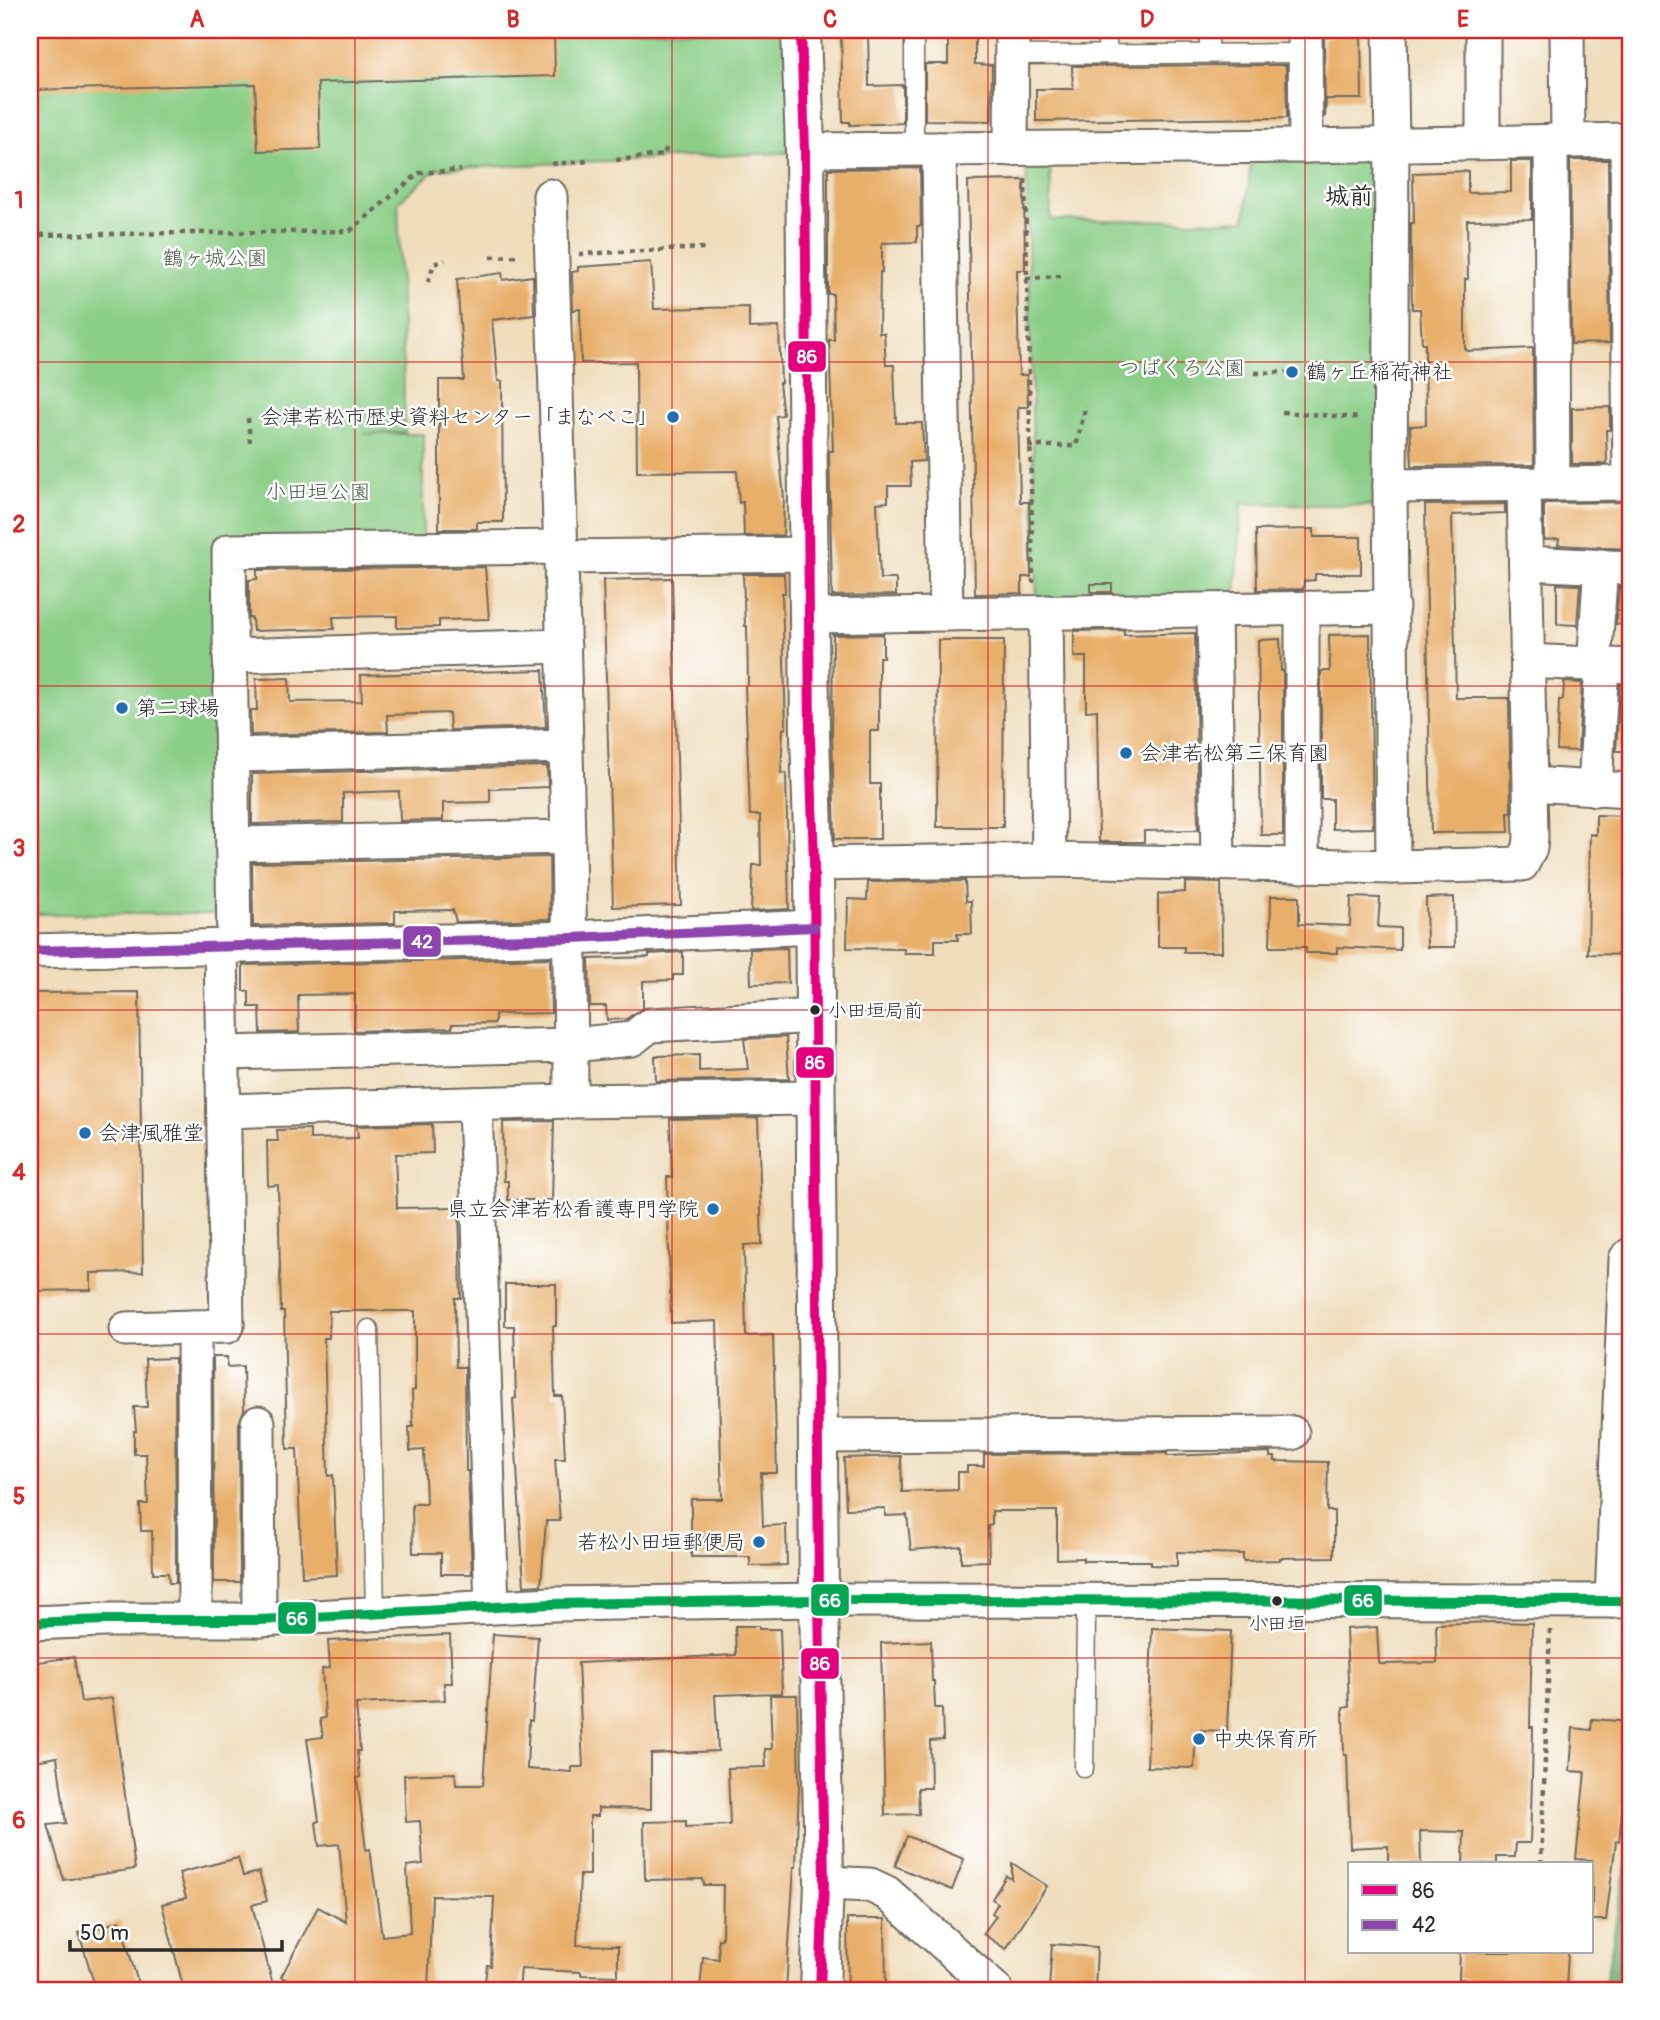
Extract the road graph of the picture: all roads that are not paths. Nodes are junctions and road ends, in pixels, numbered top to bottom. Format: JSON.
{"nodes":[{"id":1,"x":802,"y":30,"type":"edge"},
{"id":2,"x":914,"y":30,"type":"edge"},
{"id":3,"x":1107,"y":30,"type":"edge"},
{"id":4,"x":1209,"y":30,"type":"edge"},
{"id":5,"x":1390,"y":30,"type":"edge"},
{"id":6,"x":1483,"y":30,"type":"edge"},
{"id":7,"x":1567,"y":30,"type":"edge"},
{"id":8,"x":1305,"y":41,"type":"edge"},
{"id":9,"x":1012,"y":42,"type":"edge"},
{"id":10,"x":1209,"y":53,"type":"junction"},
{"id":11,"x":1107,"y":54,"type":"junction"},
{"id":12,"x":1629,"y":140,"type":"edge"},
{"id":13,"x":1560,"y":141,"type":"junction"},
{"id":14,"x":1483,"y":142,"type":"junction"},
{"id":15,"x":1392,"y":144,"type":"junction"},
{"id":16,"x":1306,"y":146,"type":"junction"},
{"id":17,"x":1018,"y":148,"type":"junction"},
{"id":18,"x":926,"y":149,"type":"junction"},
{"id":19,"x":805,"y":150,"type":"junction"},
{"id":20,"x":547,"y":180,"type":"road end"},
{"id":21,"x":1630,"y":483,"type":"edge"},
{"id":22,"x":1539,"y":484,"type":"junction"},
{"id":23,"x":1390,"y":486,"type":"junction"},
{"id":24,"x":560,"y":552,"type":"junction"},
{"id":25,"x":809,"y":554,"type":"junction"},
{"id":26,"x":1526,"y":563,"type":"junction"},
{"id":27,"x":1616,"y":567,"type":"edge"},
{"id":28,"x":1392,"y":607,"type":"junction"},
{"id":29,"x":1302,"y":609,"type":"junction"},
{"id":30,"x":1214,"y":610,"type":"junction"},
{"id":31,"x":1040,"y":612,"type":"junction"},
{"id":32,"x":946,"y":614,"type":"junction"},
{"id":33,"x":809,"y":616,"type":"junction"},
{"id":34,"x":564,"y":646,"type":"junction"},
{"id":35,"x":230,"y":656,"type":"junction"},
{"id":36,"x":1528,"y":661,"type":"junction"},
{"id":37,"x":1609,"y":665,"type":"edge"},
{"id":38,"x":566,"y":746,"type":"junction"},
{"id":39,"x":232,"y":755,"type":"junction"},
{"id":40,"x":1531,"y":784,"type":"junction"},
{"id":41,"x":1595,"y":789,"type":"junction"},
{"id":42,"x":1630,"y":790,"type":"edge"},
{"id":43,"x":568,"y":837,"type":"junction"},
{"id":44,"x":234,"y":844,"type":"junction"},
{"id":45,"x":1049,"y":860,"type":"junction"},
{"id":46,"x":814,"y":864,"type":"junction"},
{"id":47,"x":1218,"y":864,"type":"junction"},
{"id":48,"x":1303,"y":866,"type":"junction"},
{"id":49,"x":1394,"y":867,"type":"junction"},
{"id":50,"x":814,"y":927,"type":"junction"},
{"id":51,"x":571,"y":938,"type":"junction"},
{"id":52,"x":228,"y":946,"type":"junction"},
{"id":53,"x":30,"y":951,"type":"edge"},
{"id":54,"x":814,"y":1020,"type":"junction"},
{"id":55,"x":571,"y":1045,"type":"junction"},
{"id":56,"x":223,"y":1053,"type":"junction"},
{"id":57,"x":815,"y":1098,"type":"junction"},
{"id":58,"x":571,"y":1101,"type":"junction"},
{"id":59,"x":475,"y":1104,"type":"junction"},
{"id":60,"x":224,"y":1111,"type":"junction"},
{"id":61,"x":1630,"y":1255,"type":"edge"},
{"id":62,"x":194,"y":1327,"type":"junction"},
{"id":63,"x":125,"y":1329,"type":"dead end"},
{"id":64,"x":369,"y":1329,"type":"dead end"},
{"id":65,"x":1625,"y":1380,"type":"edge"},
{"id":66,"x":258,"y":1423,"type":"dead end"},
{"id":67,"x":1292,"y":1433,"type":"dead end"},
{"id":68,"x":818,"y":1436,"type":"junction"},
{"id":69,"x":819,"y":1600,"type":"junction"},
{"id":70,"x":1621,"y":1601,"type":"edge"},
{"id":71,"x":492,"y":1607,"type":"junction"},
{"id":72,"x":375,"y":1614,"type":"junction"},
{"id":73,"x":1086,"y":1616,"type":"dead end"},
{"id":74,"x":195,"y":1619,"type":"junction"},
{"id":75,"x":259,"y":1620,"type":"junction"},
{"id":76,"x":30,"y":1623,"type":"edge"},
{"id":77,"x":1084,"y":1768,"type":"dead end"},
{"id":78,"x":824,"y":1883,"type":"junction"},
{"id":79,"x":820,"y":1990,"type":"edge"},
{"id":80,"x":996,"y":1990,"type":"edge"}],
"edges":[{"from":1,"to":19,"type":"street"},
{"from":2,"to":18,"type":"lane"},
{"from":3,"to":11,"type":"lane"},
{"from":4,"to":10,"type":"lane"},
{"from":5,"to":15,"type":"street"},
{"from":6,"to":14,"type":"street"},
{"from":7,"to":13,"type":"street"},
{"from":8,"to":10,"type":"lane"},
{"from":8,"to":16,"type":"street"},
{"from":9,"to":11,"type":"lane"},
{"from":9,"to":17,"type":"street"},
{"from":10,"to":11,"type":"lane"},
{"from":12,"to":13,"type":"street"},
{"from":12,"to":21,"type":"street"},
{"from":13,"to":14,"type":"street"},
{"from":13,"to":22,"type":"street"},
{"from":14,"to":15,"type":"street"},
{"from":15,"to":16,"type":"street"},
{"from":15,"to":23,"type":"street"},
{"from":16,"to":17,"type":"street"},
{"from":17,"to":18,"type":"street"},
{"from":18,"to":19,"type":"street"},
{"from":18,"to":32,"type":"street"},
{"from":19,"to":25,"type":"street"},
{"from":20,"to":24,"type":"street"},
{"from":21,"to":22,"type":"street"},
{"from":22,"to":23,"type":"street"},
{"from":22,"to":26,"type":"street"},
{"from":23,"to":28,"type":"street"},
{"from":24,"to":25,"type":"street"},
{"from":24,"to":34,"type":"street"},
{"from":24,"to":35,"type":"street"},
{"from":25,"to":33,"type":"street"},
{"from":26,"to":27,"type":"street"},
{"from":26,"to":36,"type":"street"},
{"from":27,"to":37,"type":"street"},
{"from":28,"to":29,"type":"street"},
{"from":28,"to":49,"type":"street"},
{"from":29,"to":30,"type":"street"},
{"from":29,"to":48,"type":"street"},
{"from":30,"to":31,"type":"street"},
{"from":30,"to":47,"type":"street"},
{"from":31,"to":32,"type":"street"},
{"from":31,"to":45,"type":"street"},
{"from":32,"to":33,"type":"street"},
{"from":33,"to":46,"type":"street"},
{"from":34,"to":35,"type":"street"},
{"from":34,"to":38,"type":"street"},
{"from":35,"to":39,"type":"street"},
{"from":36,"to":37,"type":"street"},
{"from":36,"to":40,"type":"street"},
{"from":37,"to":41,"type":"street"},
{"from":38,"to":39,"type":"street"},
{"from":38,"to":43,"type":"street"},
{"from":39,"to":44,"type":"street"},
{"from":40,"to":41,"type":"street"},
{"from":40,"to":49,"type":"street"},
{"from":41,"to":42,"type":"street"},
{"from":43,"to":44,"type":"street"},
{"from":43,"to":51,"type":"street"},
{"from":44,"to":52,"type":"street"},
{"from":45,"to":46,"type":"street"},
{"from":45,"to":47,"type":"street"},
{"from":46,"to":50,"type":"street"},
{"from":47,"to":48,"type":"street"},
{"from":48,"to":49,"type":"street"},
{"from":50,"to":51,"type":"street"},
{"from":50,"to":54,"type":"street"},
{"from":51,"to":52,"type":"street"},
{"from":51,"to":55,"type":"street"},
{"from":52,"to":53,"type":"street"},
{"from":52,"to":56,"type":"street"},
{"from":54,"to":55,"type":"street"},
{"from":54,"to":57,"type":"street"},
{"from":55,"to":56,"type":"street"},
{"from":55,"to":58,"type":"street"},
{"from":56,"to":60,"type":"street"},
{"from":57,"to":58,"type":"street"},
{"from":57,"to":68,"type":"street"},
{"from":58,"to":59,"type":"street"},
{"from":59,"to":60,"type":"street"},
{"from":59,"to":71,"type":"street"},
{"from":60,"to":62,"type":"street"},
{"from":61,"to":65,"type":"street"},
{"from":62,"to":63,"type":"street"},
{"from":62,"to":74,"type":"street"},
{"from":64,"to":72,"type":"lane"},
{"from":65,"to":70,"type":"street"},
{"from":66,"to":75,"type":"street"},
{"from":67,"to":68,"type":"street"},
{"from":68,"to":69,"type":"street"},
{"from":69,"to":70,"type":"street"},
{"from":69,"to":71,"type":"street"},
{"from":69,"to":78,"type":"street"},
{"from":71,"to":72,"type":"street"},
{"from":72,"to":75,"type":"street"},
{"from":73,"to":77,"type":"lane"},
{"from":74,"to":75,"type":"street"},
{"from":74,"to":76,"type":"street"},
{"from":78,"to":79,"type":"street"},
{"from":78,"to":80,"type":"street"}]}
